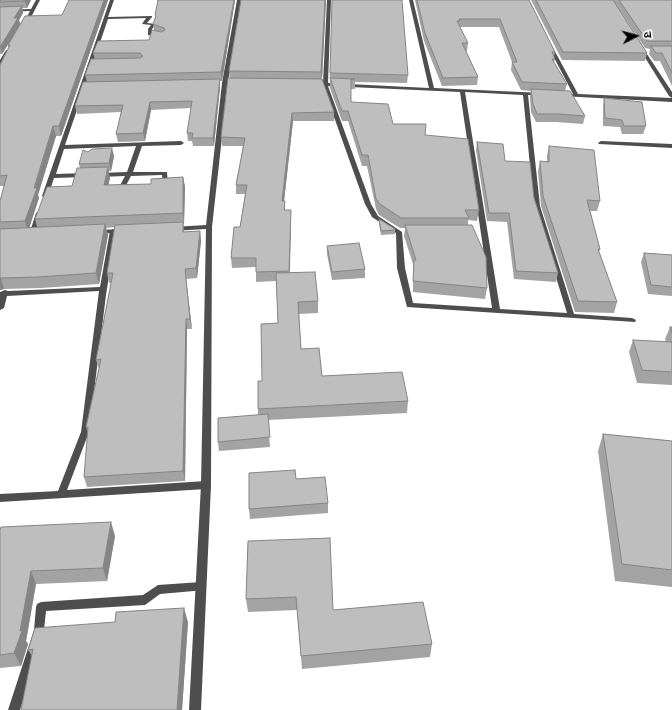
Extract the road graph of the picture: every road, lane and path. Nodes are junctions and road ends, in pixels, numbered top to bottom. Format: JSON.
{"nodes":[{"id":1,"x":38,"y":0,"type":"edge"},
{"id":2,"x":112,"y":0,"type":"edge"},
{"id":3,"x":239,"y":0,"type":"edge"},
{"id":4,"x":329,"y":0,"type":"edge"},
{"id":5,"x":410,"y":0,"type":"edge"},
{"id":6,"x":33,"y":10,"type":"junction"},
{"id":7,"x":0,"y":11,"type":"edge"},
{"id":8,"x":106,"y":18,"type":"junction"},
{"id":9,"x":21,"y":30,"type":"edge"},
{"id":10,"x":163,"y":38,"type":"edge"},
{"id":11,"x":548,"y":41,"type":"edge"},
{"id":12,"x":12,"y":44,"type":"edge"},
{"id":13,"x":639,"y":45,"type":"edge"},
{"id":14,"x":643,"y":51,"type":"junction"},
{"id":15,"x":650,"y":51,"type":"edge"},
{"id":16,"x":0,"y":64,"type":"edge"},
{"id":17,"x":90,"y":65,"type":"junction"},
{"id":18,"x":98,"y":65,"type":"edge"},
{"id":19,"x":309,"y":84,"type":"edge"},
{"id":20,"x":325,"y":85,"type":"junction"},
{"id":21,"x":83,"y":87,"type":"junction"},
{"id":22,"x":91,"y":87,"type":"edge"},
{"id":23,"x":432,"y":89,"type":"junction"},
{"id":24,"x":462,"y":90,"type":"junction"},
{"id":25,"x":524,"y":93,"type":"junction"},
{"id":26,"x":546,"y":94,"type":"edge"},
{"id":27,"x":554,"y":94,"type":"edge"},
{"id":28,"x":576,"y":95,"type":"junction"},
{"id":29,"x":672,"y":96,"type":"edge"},
{"id":30,"x":672,"y":100,"type":"edge"},
{"id":31,"x":600,"y":142,"type":"dead end"},
{"id":32,"x":180,"y":143,"type":"dead end"},
{"id":33,"x":140,"y":144,"type":"junction"},
{"id":34,"x":672,"y":146,"type":"edge"},
{"id":35,"x":62,"y":147,"type":"junction"},
{"id":36,"x":129,"y":174,"type":"junction"},
{"id":37,"x":52,"y":176,"type":"junction"},
{"id":38,"x":166,"y":185,"type":"edge"},
{"id":39,"x":120,"y":191,"type":"edge"},
{"id":40,"x":209,"y":227,"type":"junction"},
{"id":41,"x":169,"y":229,"type":"edge"},
{"id":42,"x":129,"y":230,"type":"edge"},
{"id":43,"x":114,"y":231,"type":"junction"},
{"id":44,"x":91,"y":232,"type":"edge"},
{"id":45,"x":400,"y":232,"type":"junction"},
{"id":46,"x":407,"y":232,"type":"edge"},
{"id":47,"x":476,"y":232,"type":"edge"},
{"id":48,"x":484,"y":232,"type":"junction"},
{"id":49,"x":39,"y":234,"type":"edge"},
{"id":50,"x":24,"y":235,"type":"edge"},
{"id":51,"x":32,"y":235,"type":"junction"},
{"id":52,"x":103,"y":289,"type":"junction"},
{"id":53,"x":3,"y":293,"type":"edge"},
{"id":54,"x":0,"y":308,"type":"edge"},
{"id":55,"x":496,"y":310,"type":"junction"},
{"id":56,"x":571,"y":316,"type":"junction"},
{"id":57,"x":632,"y":320,"type":"dead end"},
{"id":58,"x":206,"y":485,"type":"junction"},
{"id":59,"x":61,"y":494,"type":"junction"},
{"id":60,"x":0,"y":498,"type":"edge"},
{"id":61,"x":201,"y":587,"type":"junction"},
{"id":62,"x":14,"y":710,"type":"edge"},
{"id":63,"x":195,"y":710,"type":"edge"}],
"edges":[{"from":1,"to":6,"type":"street"},
{"from":2,"to":8,"type":"street"},
{"from":3,"to":40,"type":"street"},
{"from":4,"to":20,"type":"street"},
{"from":5,"to":23,"type":"street"},
{"from":6,"to":7,"type":"street"},
{"from":6,"to":9,"type":"street"},
{"from":8,"to":10,"type":"street"},
{"from":8,"to":17,"type":"street"},
{"from":11,"to":28,"type":"street"},
{"from":12,"to":16,"type":"street"},
{"from":13,"to":14,"type":"street"},
{"from":14,"to":15,"type":"street"},
{"from":14,"to":29,"type":"street"},
{"from":17,"to":18,"type":"street"},
{"from":17,"to":21,"type":"street"},
{"from":19,"to":20,"type":"street"},
{"from":20,"to":23,"type":"street"},
{"from":20,"to":45,"type":"street"},
{"from":21,"to":22,"type":"street"},
{"from":21,"to":35,"type":"street"},
{"from":23,"to":24,"type":"street"},
{"from":24,"to":25,"type":"street"},
{"from":24,"to":48,"type":"street"},
{"from":25,"to":26,"type":"street"},
{"from":25,"to":56,"type":"street"},
{"from":27,"to":28,"type":"street"},
{"from":28,"to":30,"type":"street"},
{"from":31,"to":34,"type":"street"},
{"from":32,"to":33,"type":"street"},
{"from":33,"to":35,"type":"street"},
{"from":33,"to":36,"type":"street"},
{"from":35,"to":37,"type":"street"},
{"from":36,"to":37,"type":"street"},
{"from":36,"to":38,"type":"street"},
{"from":36,"to":39,"type":"street"},
{"from":37,"to":51,"type":"street"},
{"from":40,"to":41,"type":"street"},
{"from":40,"to":58,"type":"street"},
{"from":42,"to":43,"type":"street"},
{"from":43,"to":44,"type":"street"},
{"from":43,"to":52,"type":"street"},
{"from":45,"to":46,"type":"street"},
{"from":45,"to":55,"type":"street"},
{"from":47,"to":48,"type":"street"},
{"from":48,"to":55,"type":"street"},
{"from":49,"to":51,"type":"street"},
{"from":50,"to":51,"type":"street"},
{"from":52,"to":53,"type":"street"},
{"from":52,"to":59,"type":"street"},
{"from":53,"to":54,"type":"street"},
{"from":55,"to":56,"type":"street"},
{"from":56,"to":57,"type":"street"},
{"from":58,"to":59,"type":"street"},
{"from":58,"to":61,"type":"street"},
{"from":59,"to":60,"type":"street"},
{"from":61,"to":62,"type":"street"},
{"from":61,"to":63,"type":"street"}]}
